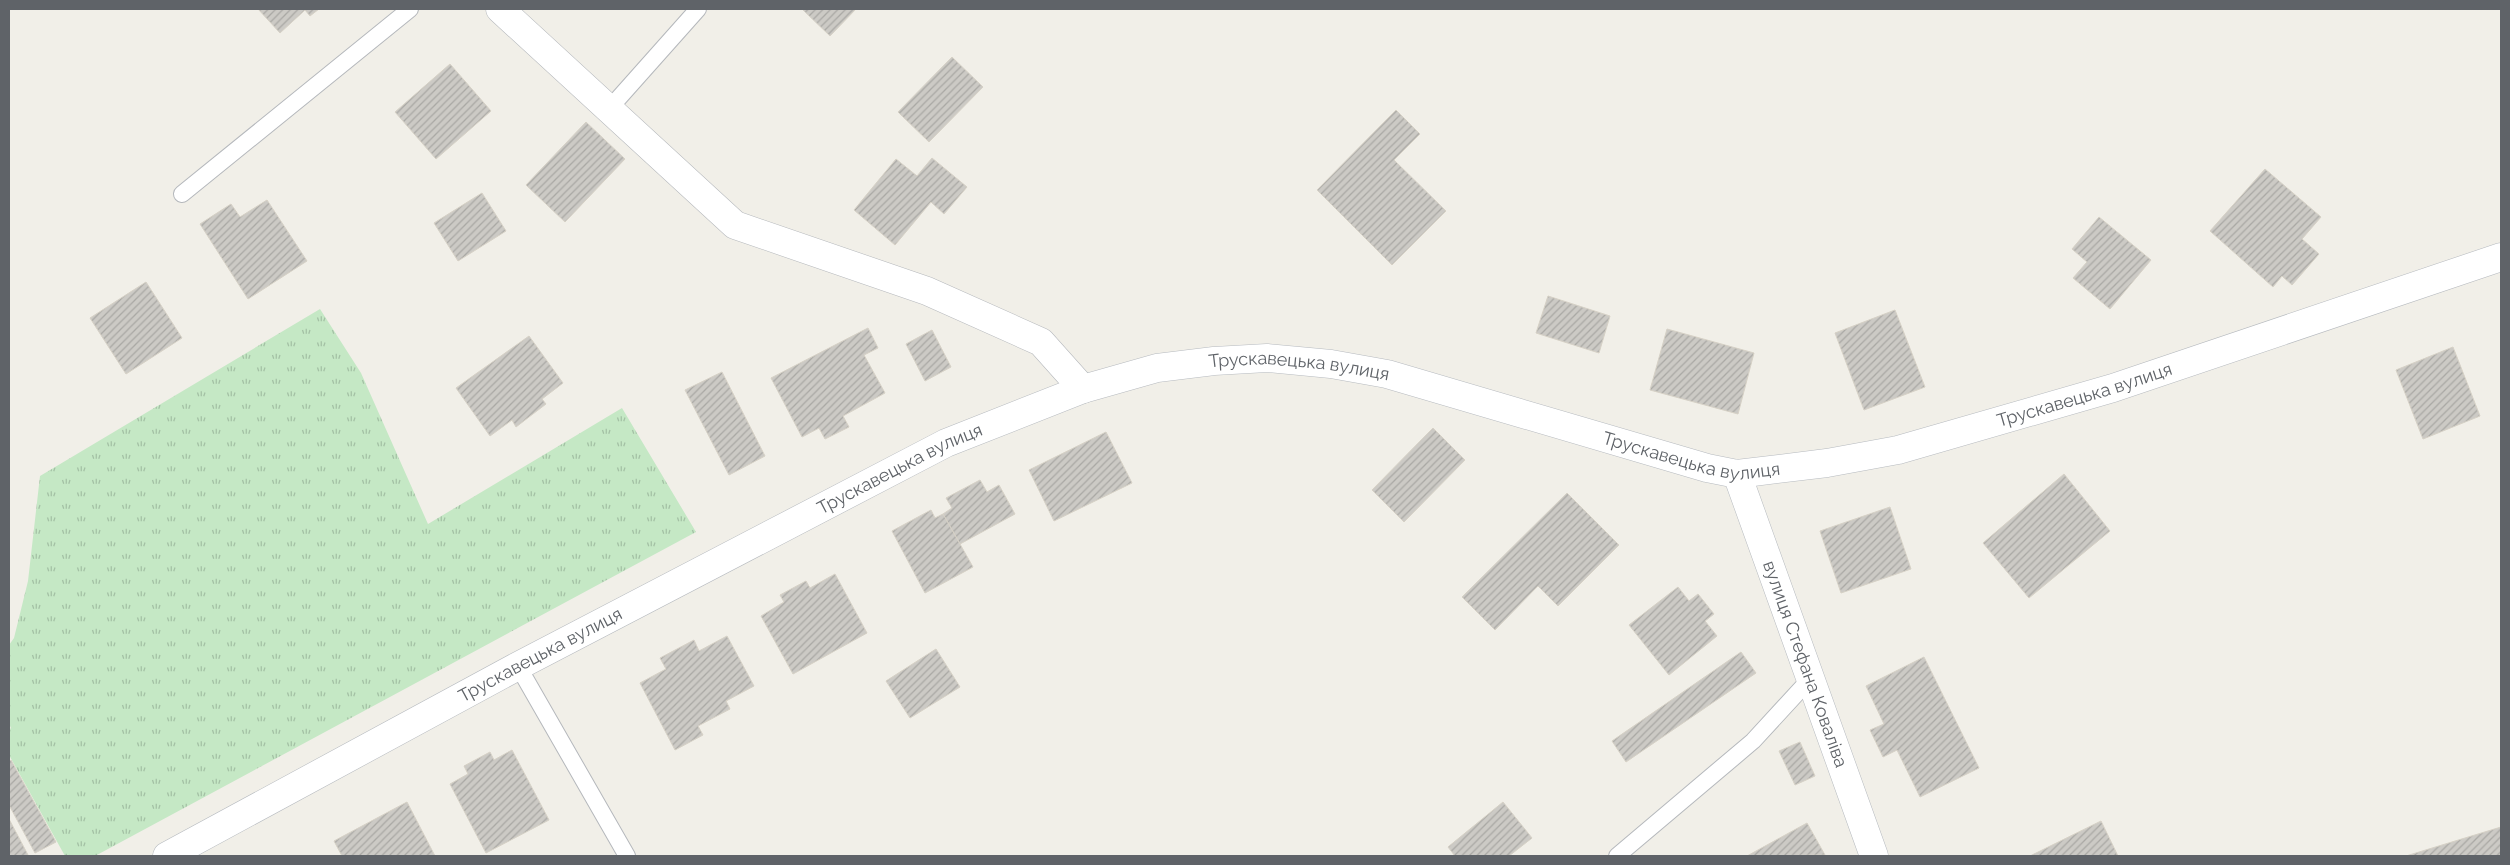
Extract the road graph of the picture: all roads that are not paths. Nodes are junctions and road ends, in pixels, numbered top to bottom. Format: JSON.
{"nodes":[{"id":1,"x":410,"y":9,"type":"edge"},
{"id":2,"x":500,"y":9,"type":"edge"},
{"id":3,"x":698,"y":9,"type":"edge"},
{"id":4,"x":608,"y":109,"type":"junction"},
{"id":5,"x":182,"y":194,"type":"dead end"},
{"id":6,"x":2501,"y":257,"type":"edge"},
{"id":7,"x":1083,"y":389,"type":"junction"},
{"id":8,"x":1737,"y":474,"type":"junction"},
{"id":9,"x":518,"y":666,"type":"junction"},
{"id":10,"x":1810,"y":679,"type":"junction"},
{"id":11,"x":166,"y":856,"type":"edge"},
{"id":12,"x":627,"y":856,"type":"edge"},
{"id":13,"x":1617,"y":856,"type":"edge"},
{"id":14,"x":1874,"y":856,"type":"edge"}],
"edges":[{"from":1,"to":5,"type":"lane"},
{"from":2,"to":4,"type":"main road"},
{"from":3,"to":4,"type":"lane"},
{"from":4,"to":7,"type":"main road"},
{"from":6,"to":8,"type":"main road","name":"Трускавецька вулиця"},
{"from":7,"to":8,"type":"main road","name":"Трускавецька вулиця"},
{"from":7,"to":9,"type":"main road","name":"Трускавецька вулиця"},
{"from":8,"to":10,"type":"main road","name":"вулиця Стефана Коваліва"},
{"from":9,"to":11,"type":"main road","name":"Трускавецька вулиця"},
{"from":9,"to":12,"type":"lane"},
{"from":10,"to":13,"type":"lane"},
{"from":10,"to":14,"type":"main road","name":"вулиця Стефана Коваліва"}]}
